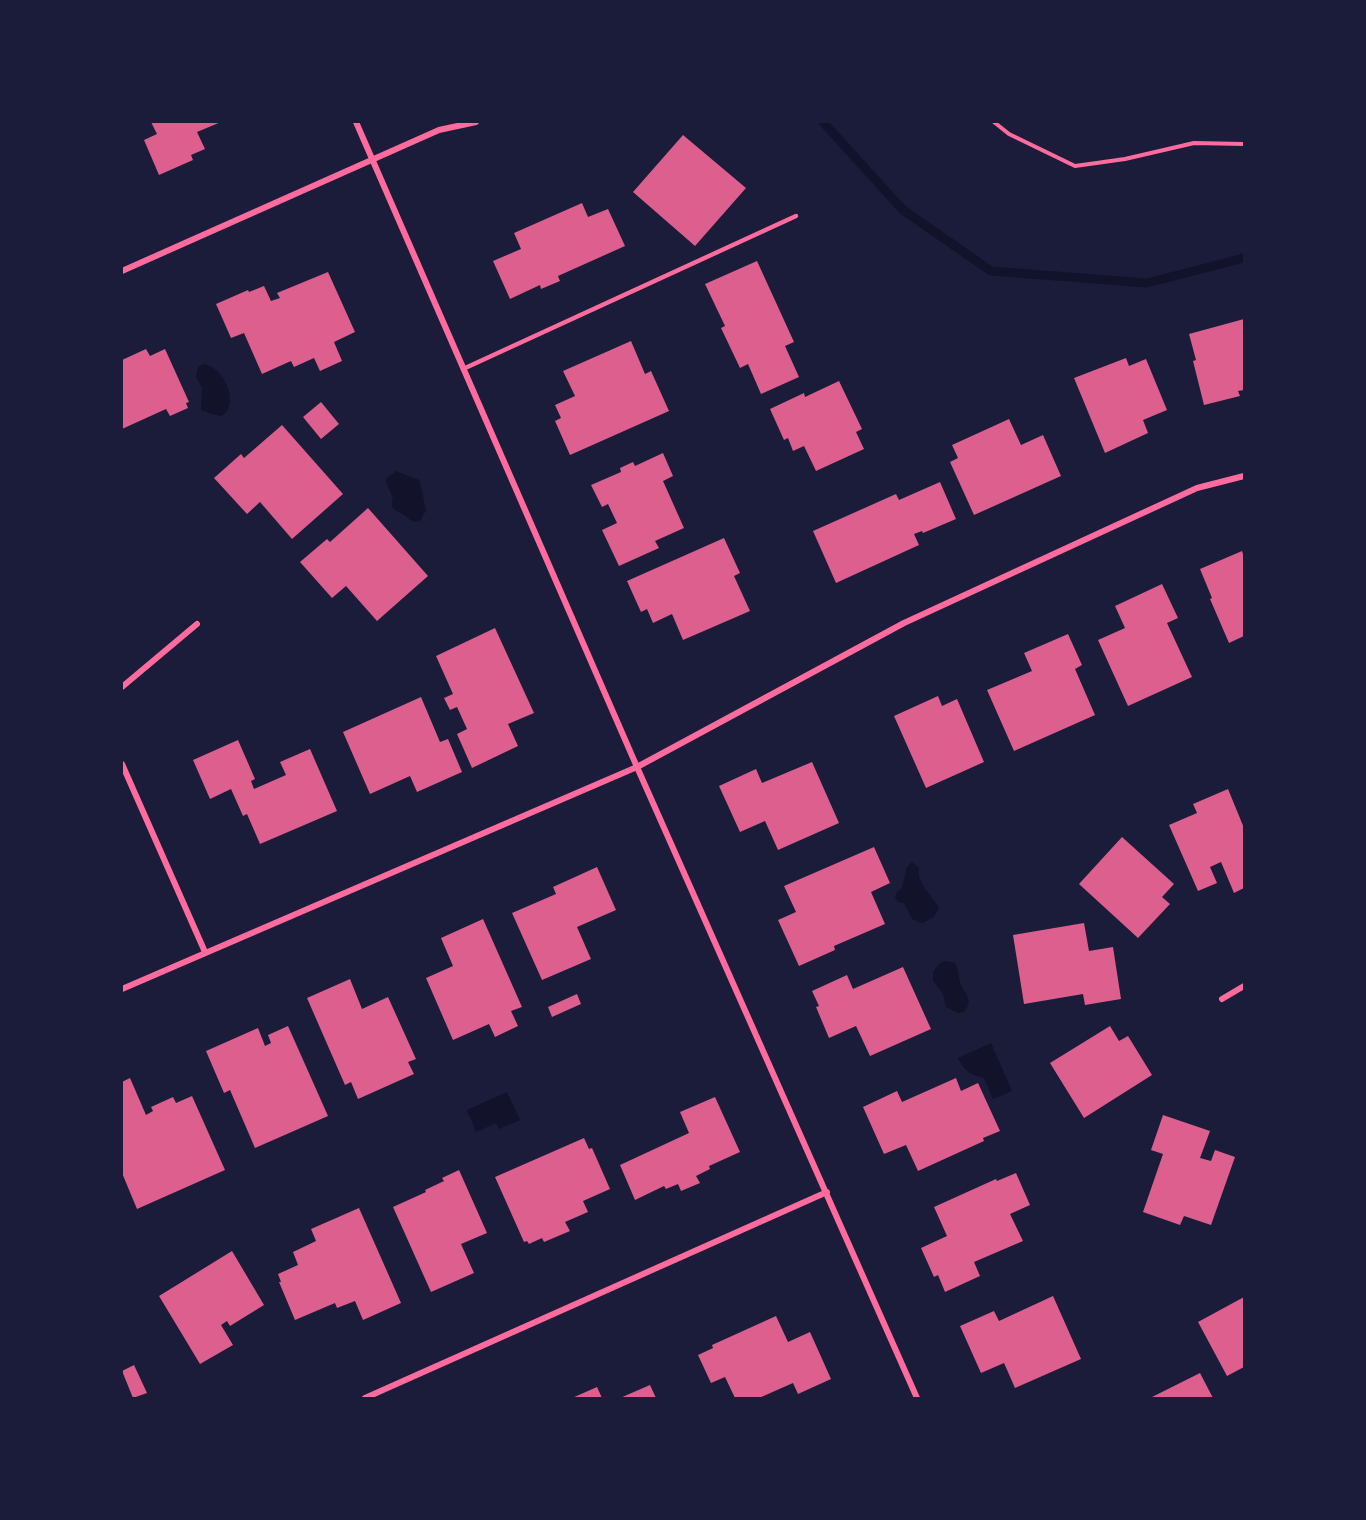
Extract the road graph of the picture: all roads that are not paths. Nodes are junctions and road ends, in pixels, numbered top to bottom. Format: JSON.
{"nodes":[{"id":1,"x":356,"y":122,"type":"edge"},
{"id":2,"x":476,"y":122,"type":"edge"},
{"id":3,"x":372,"y":159,"type":"junction"},
{"id":4,"x":796,"y":216,"type":"dead end"},
{"id":5,"x":122,"y":271,"type":"edge"},
{"id":6,"x":463,"y":369,"type":"junction"},
{"id":7,"x":1245,"y":476,"type":"edge"},
{"id":8,"x":197,"y":624,"type":"dead end"},
{"id":9,"x":122,"y":687,"type":"edge"},
{"id":10,"x":122,"y":764,"type":"edge"},
{"id":11,"x":638,"y":767,"type":"junction"},
{"id":12,"x":205,"y":952,"type":"junction"},
{"id":13,"x":1245,"y":986,"type":"edge"},
{"id":14,"x":122,"y":989,"type":"edge"},
{"id":15,"x":1222,"y":999,"type":"dead end"},
{"id":16,"x":827,"y":1192,"type":"junction"},
{"id":17,"x":365,"y":1398,"type":"edge"},
{"id":18,"x":917,"y":1398,"type":"edge"}],
"edges":[{"from":1,"to":3,"type":"street"},
{"from":2,"to":3,"type":"street"},
{"from":3,"to":5,"type":"street"},
{"from":3,"to":6,"type":"street"},
{"from":4,"to":6,"type":"lane"},
{"from":6,"to":11,"type":"street"},
{"from":7,"to":11,"type":"street"},
{"from":8,"to":9,"type":"street"},
{"from":10,"to":12,"type":"street"},
{"from":11,"to":12,"type":"street"},
{"from":11,"to":16,"type":"street"},
{"from":12,"to":14,"type":"street"},
{"from":13,"to":15,"type":"street"},
{"from":16,"to":17,"type":"street"},
{"from":16,"to":18,"type":"street"}]}
